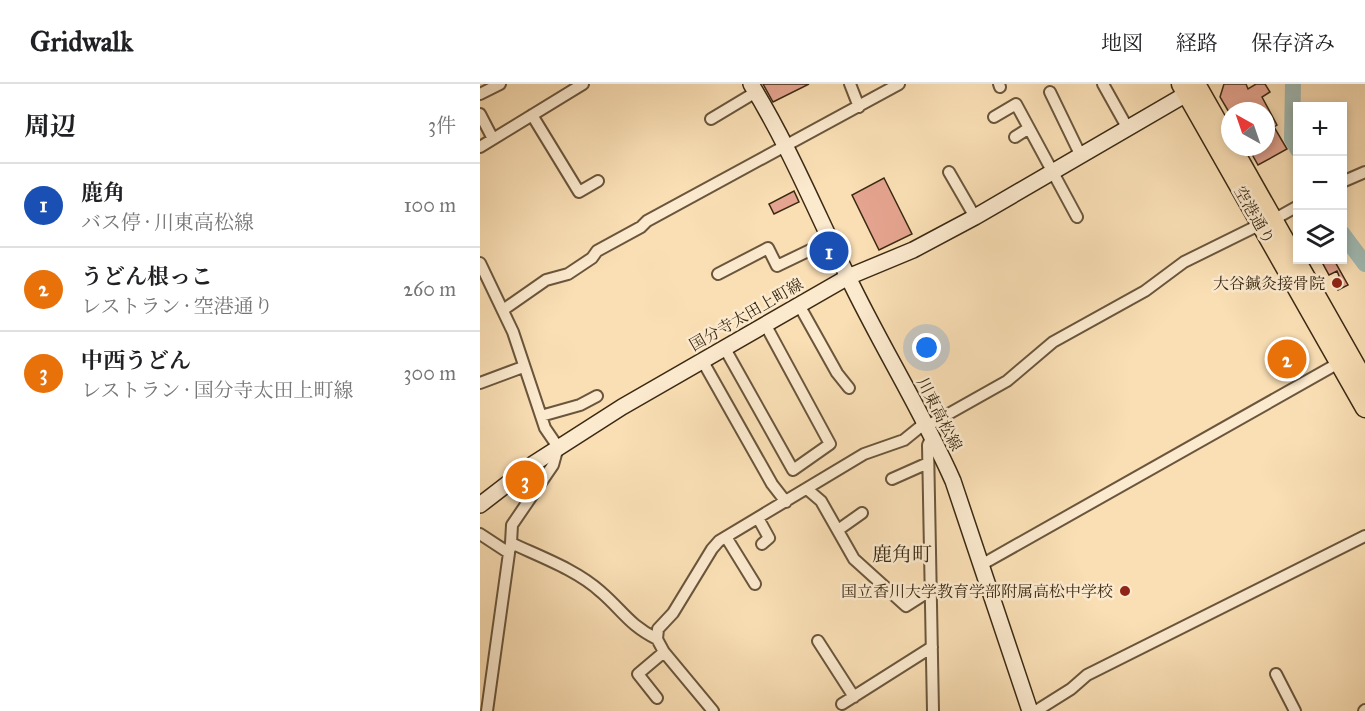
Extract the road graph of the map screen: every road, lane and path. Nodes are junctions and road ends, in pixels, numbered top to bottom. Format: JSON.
{"nodes":[{"id":1,"x":500,"y":84,"type":"edge"},
{"id":2,"x":583,"y":84,"type":"edge"},
{"id":3,"x":850,"y":84,"type":"edge"},
{"id":4,"x":899,"y":84,"type":"edge"},
{"id":5,"x":1103,"y":84,"type":"edge"},
{"id":6,"x":1191,"y":87,"type":"edge"},
{"id":7,"x":754,"y":88,"type":"edge"},
{"id":8,"x":1050,"y":92,"type":"dead end"},
{"id":9,"x":480,"y":94,"type":"edge"},
{"id":10,"x":859,"y":107,"type":"junction"},
{"id":11,"x":480,"y":114,"type":"edge"},
{"id":12,"x":531,"y":115,"type":"junction"},
{"id":13,"x":994,"y":117,"type":"dead end"},
{"id":14,"x":711,"y":119,"type":"dead end"},
{"id":15,"x":1127,"y":127,"type":"junction"},
{"id":16,"x":1029,"y":128,"type":"junction"},
{"id":17,"x":1221,"y":130,"type":"edge"},
{"id":18,"x":1014,"y":137,"type":"dead end"},
{"id":19,"x":492,"y":139,"type":"junction"},
{"id":20,"x":480,"y":147,"type":"edge"},
{"id":21,"x":787,"y":147,"type":"junction"},
{"id":22,"x":1080,"y":154,"type":"junction"},
{"id":23,"x":1236,"y":156,"type":"edge"},
{"id":24,"x":949,"y":172,"type":"dead end"},
{"id":25,"x":1053,"y":172,"type":"junction"},
{"id":26,"x":1365,"y":172,"type":"edge"},
{"id":27,"x":1347,"y":180,"type":"edge"},
{"id":28,"x":598,"y":181,"type":"dead end"},
{"id":29,"x":1293,"y":209,"type":"edge"},
{"id":30,"x":1077,"y":216,"type":"dead end"},
{"id":31,"x":975,"y":217,"type":"junction"},
{"id":32,"x":1267,"y":222,"type":"junction"},
{"id":33,"x":831,"y":240,"type":"junction"},
{"id":34,"x":480,"y":263,"type":"edge"},
{"id":35,"x":718,"y":274,"type":"dead end"},
{"id":36,"x":848,"y":277,"type":"junction"},
{"id":37,"x":799,"y":305,"type":"junction"},
{"id":38,"x":503,"y":310,"type":"junction"},
{"id":39,"x":765,"y":324,"type":"junction"},
{"id":40,"x":724,"y":347,"type":"junction"},
{"id":41,"x":702,"y":360,"type":"junction"},
{"id":42,"x":1345,"y":360,"type":"junction"},
{"id":43,"x":523,"y":367,"type":"junction"},
{"id":44,"x":1365,"y":382,"type":"edge"},
{"id":45,"x":480,"y":383,"type":"edge"},
{"id":46,"x":849,"y":388,"type":"dead end"},
{"id":47,"x":597,"y":396,"type":"dead end"},
{"id":48,"x":1365,"y":408,"type":"edge"},
{"id":49,"x":541,"y":416,"type":"junction"},
{"id":50,"x":928,"y":428,"type":"junction"},
{"id":51,"x":558,"y":447,"type":"junction"},
{"id":52,"x":928,"y":463,"type":"junction"},
{"id":53,"x":892,"y":479,"type":"dead end"},
{"id":54,"x":807,"y":489,"type":"junction"},
{"id":55,"x":483,"y":499,"type":"edge"},
{"id":56,"x":786,"y":502,"type":"junction"},
{"id":57,"x":862,"y":513,"type":"dead end"},
{"id":58,"x":758,"y":518,"type":"junction"},
{"id":59,"x":838,"y":530,"type":"junction"},
{"id":60,"x":480,"y":534,"type":"edge"},
{"id":61,"x":1365,"y":536,"type":"edge"},
{"id":62,"x":726,"y":537,"type":"junction"},
{"id":63,"x":762,"y":544,"type":"dead end"},
{"id":64,"x":510,"y":548,"type":"junction"},
{"id":65,"x":981,"y":565,"type":"junction"},
{"id":66,"x":755,"y":584,"type":"dead end"},
{"id":67,"x":931,"y":590,"type":"junction"},
{"id":68,"x":657,"y":639,"type":"junction"},
{"id":69,"x":818,"y":641,"type":"dead end"},
{"id":70,"x":932,"y":647,"type":"junction"},
{"id":71,"x":664,"y":652,"type":"junction"},
{"id":72,"x":1276,"y":674,"type":"dead end"},
{"id":73,"x":854,"y":697,"type":"junction"},
{"id":74,"x":657,"y":698,"type":"dead end"},
{"id":75,"x":842,"y":704,"type":"dead end"},
{"id":76,"x":486,"y":711,"type":"edge"},
{"id":77,"x":713,"y":711,"type":"edge"},
{"id":78,"x":933,"y":711,"type":"edge"},
{"id":79,"x":1030,"y":711,"type":"edge"},
{"id":80,"x":1036,"y":711,"type":"edge"},
{"id":81,"x":1294,"y":711,"type":"edge"}],
"edges":[{"from":1,"to":9,"type":"street"},
{"from":2,"to":12,"type":"street"},
{"from":3,"to":10,"type":"street"},
{"from":4,"to":10,"type":"street"},
{"from":5,"to":15,"type":"street"},
{"from":6,"to":15,"type":"main road","name":"国分寺太田上町線"},
{"from":6,"to":17,"type":"highway","name":"空港通り"},
{"from":6,"to":32,"type":"highway","name":"空港通り"},
{"from":7,"to":14,"type":"street"},
{"from":7,"to":21,"type":"main road","name":"川東高松線"},
{"from":8,"to":22,"type":"street"},
{"from":10,"to":21,"type":"street"},
{"from":11,"to":19,"type":"street"},
{"from":12,"to":19,"type":"street"},
{"from":12,"to":28,"type":"street"},
{"from":13,"to":16,"type":"street"},
{"from":15,"to":22,"type":"main road","name":"国分寺太田上町線"},
{"from":16,"to":18,"type":"street"},
{"from":16,"to":25,"type":"street"},
{"from":19,"to":20,"type":"street"},
{"from":21,"to":33,"type":"main road","name":"川東高松線"},
{"from":21,"to":38,"type":"street"},
{"from":22,"to":25,"type":"main road","name":"国分寺太田上町線"},
{"from":23,"to":32,"type":"highway","name":"空港通り"},
{"from":24,"to":31,"type":"street"},
{"from":25,"to":30,"type":"street"},
{"from":25,"to":31,"type":"main road","name":"国分寺太田上町線"},
{"from":26,"to":27,"type":"street"},
{"from":29,"to":32,"type":"street"},
{"from":31,"to":36,"type":"main road","name":"国分寺太田上町線"},
{"from":32,"to":42,"type":"highway","name":"空港通り"},
{"from":32,"to":50,"type":"street"},
{"from":33,"to":35,"type":"street"},
{"from":33,"to":36,"type":"main road","name":"川東高松線"},
{"from":34,"to":38,"type":"street"},
{"from":36,"to":37,"type":"main road","name":"国分寺太田上町線"},
{"from":36,"to":50,"type":"main road","name":"川東高松線"},
{"from":37,"to":39,"type":"main road","name":"国分寺太田上町線"},
{"from":37,"to":46,"type":"street"},
{"from":38,"to":43,"type":"street"},
{"from":39,"to":40,"type":"main road","name":"国分寺太田上町線"},
{"from":39,"to":40,"type":"street"},
{"from":40,"to":41,"type":"main road","name":"国分寺太田上町線"},
{"from":41,"to":51,"type":"main road","name":"国分寺太田上町線"},
{"from":41,"to":56,"type":"street"},
{"from":42,"to":44,"type":"highway","name":"空港通り"},
{"from":42,"to":48,"type":"highway","name":"空港通り"},
{"from":42,"to":65,"type":"street"},
{"from":43,"to":45,"type":"street"},
{"from":43,"to":49,"type":"street"},
{"from":47,"to":49,"type":"street"},
{"from":49,"to":51,"type":"street"},
{"from":50,"to":52,"type":"street"},
{"from":50,"to":54,"type":"street"},
{"from":50,"to":65,"type":"main road","name":"川東高松線"},
{"from":51,"to":55,"type":"main road","name":"国分寺太田上町線"},
{"from":51,"to":64,"type":"street"},
{"from":52,"to":53,"type":"street"},
{"from":52,"to":67,"type":"street"},
{"from":54,"to":56,"type":"street"},
{"from":54,"to":59,"type":"street"},
{"from":56,"to":58,"type":"street"},
{"from":57,"to":59,"type":"street"},
{"from":58,"to":62,"type":"street"},
{"from":58,"to":63,"type":"street"},
{"from":59,"to":67,"type":"street"},
{"from":60,"to":64,"type":"street"},
{"from":61,"to":80,"type":"street"},
{"from":62,"to":66,"type":"street"},
{"from":62,"to":68,"type":"street"},
{"from":64,"to":68,"type":"street"},
{"from":64,"to":76,"type":"street"},
{"from":65,"to":79,"type":"main road","name":"川東高松線"},
{"from":67,"to":70,"type":"street"},
{"from":68,"to":71,"type":"street"},
{"from":69,"to":73,"type":"street"},
{"from":70,"to":73,"type":"street"},
{"from":70,"to":78,"type":"street"},
{"from":71,"to":74,"type":"street"},
{"from":71,"to":77,"type":"street"},
{"from":72,"to":81,"type":"street"},
{"from":73,"to":75,"type":"street"}]}
